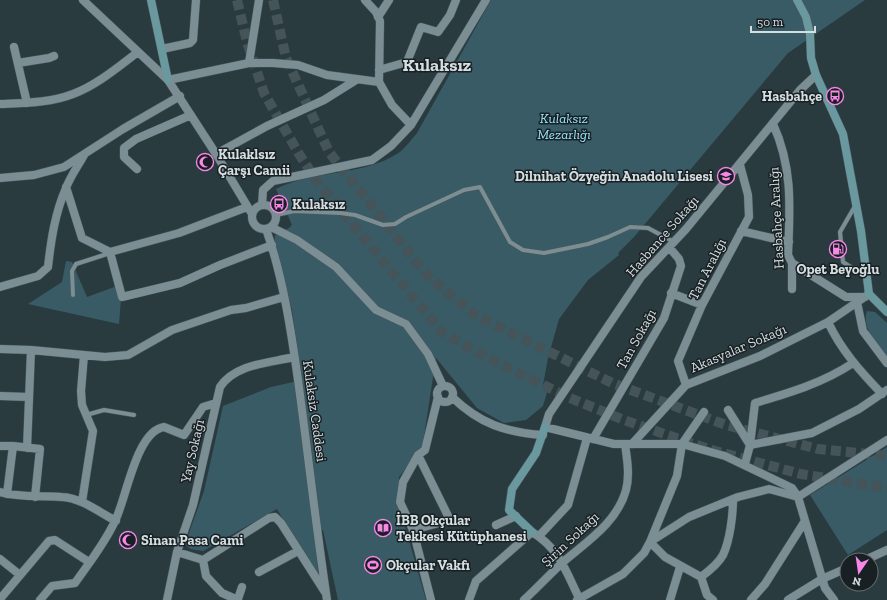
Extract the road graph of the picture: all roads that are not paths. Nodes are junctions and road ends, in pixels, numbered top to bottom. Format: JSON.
{"nodes":[{"id":1,"x":83,"y":0,"type":"edge"},
{"id":2,"x":151,"y":0,"type":"edge"},
{"id":3,"x":196,"y":0,"type":"edge"},
{"id":4,"x":259,"y":0,"type":"edge"},
{"id":5,"x":365,"y":0,"type":"edge"},
{"id":6,"x":389,"y":0,"type":"edge"},
{"id":7,"x":456,"y":0,"type":"edge"},
{"id":8,"x":486,"y":0,"type":"edge"},
{"id":9,"x":797,"y":0,"type":"edge"},
{"id":10,"x":378,"y":17,"type":"junction"},
{"id":11,"x":14,"y":47,"type":"dead end"},
{"id":12,"x":138,"y":52,"type":"junction"},
{"id":13,"x":162,"y":52,"type":"junction"},
{"id":14,"x":54,"y":56,"type":"dead end"},
{"id":15,"x":18,"y":63,"type":"junction"},
{"id":16,"x":152,"y":64,"type":"junction"},
{"id":17,"x":249,"y":64,"type":"junction"},
{"id":18,"x":379,"y":70,"type":"junction"},
{"id":19,"x":816,"y":75,"type":"junction"},
{"id":20,"x":168,"y":80,"type":"junction"},
{"id":21,"x":356,"y":80,"type":"junction"},
{"id":22,"x":379,"y":82,"type":"junction"},
{"id":23,"x":180,"y":96,"type":"junction"},
{"id":24,"x":27,"y":103,"type":"junction"},
{"id":25,"x":0,"y":104,"type":"edge"},
{"id":26,"x":191,"y":115,"type":"junction"},
{"id":27,"x":773,"y":124,"type":"junction"},
{"id":28,"x":411,"y":125,"type":"junction"},
{"id":29,"x":216,"y":154,"type":"junction"},
{"id":30,"x":84,"y":155,"type":"junction"},
{"id":31,"x":740,"y":164,"type":"junction"},
{"id":32,"x":136,"y":169,"type":"dead end"},
{"id":33,"x":0,"y":178,"type":"edge"},
{"id":34,"x":66,"y":187,"type":"junction"},
{"id":35,"x":262,"y":205,"type":"junction"},
{"id":36,"x":856,"y":205,"type":"junction"},
{"id":37,"x":250,"y":210,"type":"junction"},
{"id":38,"x":276,"y":215,"type":"junction"},
{"id":39,"x":268,"y":228,"type":"junction"},
{"id":40,"x":741,"y":231,"type":"junction"},
{"id":41,"x":789,"y":242,"type":"junction"},
{"id":42,"x":671,"y":244,"type":"junction"},
{"id":43,"x":272,"y":245,"type":"junction"},
{"id":44,"x":110,"y":252,"type":"junction"},
{"id":45,"x":792,"y":263,"type":"junction"},
{"id":46,"x":868,"y":278,"type":"junction"},
{"id":47,"x":0,"y":287,"type":"edge"},
{"id":48,"x":792,"y":289,"type":"dead end"},
{"id":49,"x":672,"y":294,"type":"junction"},
{"id":50,"x":73,"y":295,"type":"dead end"},
{"id":51,"x":284,"y":296,"type":"junction"},
{"id":52,"x":864,"y":298,"type":"junction"},
{"id":53,"x":702,"y":305,"type":"junction"},
{"id":54,"x":887,"y":312,"type":"edge"},
{"id":55,"x":828,"y":322,"type":"junction"},
{"id":56,"x":0,"y":349,"type":"edge"},
{"id":57,"x":31,"y":350,"type":"junction"},
{"id":58,"x":84,"y":355,"type":"junction"},
{"id":59,"x":294,"y":357,"type":"junction"},
{"id":60,"x":887,"y":363,"type":"edge"},
{"id":61,"x":853,"y":364,"type":"junction"},
{"id":62,"x":686,"y":384,"type":"junction"},
{"id":63,"x":443,"y":386,"type":"junction"},
{"id":64,"x":884,"y":392,"type":"edge"},
{"id":65,"x":0,"y":396,"type":"edge"},
{"id":66,"x":28,"y":397,"type":"junction"},
{"id":67,"x":438,"y":397,"type":"junction"},
{"id":68,"x":452,"y":397,"type":"junction"},
{"id":69,"x":216,"y":403,"type":"junction"},
{"id":70,"x":728,"y":410,"type":"dead end"},
{"id":71,"x":704,"y":412,"type":"dead end"},
{"id":72,"x":86,"y":415,"type":"junction"},
{"id":73,"x":134,"y":415,"type":"dead end"},
{"id":74,"x":544,"y":431,"type":"junction"},
{"id":75,"x":590,"y":438,"type":"junction"},
{"id":76,"x":887,"y":440,"type":"edge"},
{"id":77,"x":629,"y":444,"type":"junction"},
{"id":78,"x":682,"y":444,"type":"junction"},
{"id":79,"x":750,"y":445,"type":"junction"},
{"id":80,"x":0,"y":446,"type":"edge"},
{"id":81,"x":14,"y":446,"type":"junction"},
{"id":82,"x":27,"y":448,"type":"junction"},
{"id":83,"x":418,"y":455,"type":"junction"},
{"id":84,"x":745,"y":464,"type":"junction"},
{"id":85,"x":3,"y":493,"type":"edge"},
{"id":86,"x":35,"y":497,"type":"junction"},
{"id":87,"x":798,"y":497,"type":"junction"},
{"id":88,"x":733,"y":499,"type":"junction"},
{"id":89,"x":82,"y":502,"type":"junction"},
{"id":90,"x":516,"y":516,"type":"junction"},
{"id":91,"x":116,"y":521,"type":"junction"},
{"id":92,"x":805,"y":521,"type":"junction"},
{"id":93,"x":496,"y":525,"type":"dead end"},
{"id":94,"x":413,"y":530,"type":"junction"},
{"id":95,"x":536,"y":534,"type":"junction"},
{"id":96,"x":650,"y":542,"type":"junction"},
{"id":97,"x":298,"y":551,"type":"junction"},
{"id":98,"x":177,"y":552,"type":"junction"},
{"id":99,"x":0,"y":559,"type":"edge"},
{"id":100,"x":203,"y":560,"type":"junction"},
{"id":101,"x":89,"y":562,"type":"junction"},
{"id":102,"x":562,"y":564,"type":"junction"},
{"id":103,"x":680,"y":567,"type":"junction"},
{"id":104,"x":259,"y":572,"type":"dead end"},
{"id":105,"x":839,"y":572,"type":"edge"},
{"id":106,"x":20,"y":575,"type":"junction"},
{"id":107,"x":701,"y":577,"type":"junction"},
{"id":108,"x":822,"y":579,"type":"junction"},
{"id":109,"x":242,"y":586,"type":"dead end"},
{"id":110,"x":706,"y":592,"type":"junction"},
{"id":111,"x":327,"y":597,"type":"edge"},
{"id":112,"x":0,"y":599,"type":"edge"},
{"id":113,"x":579,"y":599,"type":"edge"},
{"id":114,"x":40,"y":600,"type":"edge"},
{"id":115,"x":167,"y":600,"type":"edge"},
{"id":116,"x":238,"y":600,"type":"edge"},
{"id":117,"x":431,"y":600,"type":"edge"},
{"id":118,"x":468,"y":600,"type":"edge"},
{"id":119,"x":524,"y":600,"type":"edge"},
{"id":120,"x":670,"y":600,"type":"edge"},
{"id":121,"x":702,"y":600,"type":"edge"},
{"id":122,"x":713,"y":600,"type":"edge"},
{"id":123,"x":751,"y":600,"type":"edge"},
{"id":124,"x":788,"y":600,"type":"edge"},
{"id":125,"x":834,"y":600,"type":"edge"}],
"edges":[{"from":1,"to":12,"type":"street"},
{"from":2,"to":13,"type":"street"},
{"from":3,"to":13,"type":"street"},
{"from":4,"to":17,"type":"street"},
{"from":5,"to":10,"type":"street"},
{"from":6,"to":10,"type":"street"},
{"from":7,"to":18,"type":"street"},
{"from":8,"to":28,"type":"street"},
{"from":9,"to":19,"type":"street"},
{"from":10,"to":18,"type":"street"},
{"from":11,"to":15,"type":"street"},
{"from":12,"to":16,"type":"street"},
{"from":12,"to":24,"type":"street"},
{"from":13,"to":16,"type":"street"},
{"from":13,"to":20,"type":"street"},
{"from":14,"to":15,"type":"street"},
{"from":15,"to":24,"type":"street"},
{"from":16,"to":20,"type":"street"},
{"from":17,"to":20,"type":"street"},
{"from":17,"to":21,"type":"street"},
{"from":18,"to":22,"type":"street"},
{"from":19,"to":27,"type":"street","name":"Hasbance Sokağı"},
{"from":19,"to":36,"type":"street"},
{"from":20,"to":23,"type":"street"},
{"from":21,"to":22,"type":"street"},
{"from":21,"to":29,"type":"street"},
{"from":22,"to":28,"type":"street"},
{"from":23,"to":26,"type":"street"},
{"from":23,"to":30,"type":"street"},
{"from":24,"to":25,"type":"street"},
{"from":26,"to":29,"type":"street"},
{"from":26,"to":32,"type":"street"},
{"from":27,"to":31,"type":"street","name":"Hasbance Sokağı"},
{"from":27,"to":41,"type":"street","name":"Hasbahçe Aralığı"},
{"from":28,"to":35,"type":"street"},
{"from":29,"to":37,"type":"street"},
{"from":30,"to":33,"type":"street"},
{"from":30,"to":34,"type":"street"},
{"from":31,"to":40,"type":"street","name":"Tan Aralığı"},
{"from":31,"to":42,"type":"street","name":"Hasbance Sokağı"},
{"from":34,"to":44,"type":"street"},
{"from":34,"to":47,"type":"street"},
{"from":35,"to":37,"type":"street"},
{"from":35,"to":38,"type":"street"},
{"from":36,"to":46,"type":"street"},
{"from":36,"to":46,"type":"lane"},
{"from":37,"to":39,"type":"street"},
{"from":37,"to":44,"type":"street"},
{"from":38,"to":39,"type":"street"},
{"from":38,"to":42,"type":"lane"},
{"from":39,"to":43,"type":"street","name":"Kulaksiz Caddesi"},
{"from":39,"to":63,"type":"street"},
{"from":40,"to":41,"type":"street"},
{"from":40,"to":53,"type":"street","name":"Tan Aralığı"},
{"from":41,"to":45,"type":"street","name":"Hasbahçe Aralığı"},
{"from":42,"to":49,"type":"street","name":"Tan Sokağı"},
{"from":42,"to":74,"type":"street","name":"Hasbance Sokağı"},
{"from":43,"to":44,"type":"street"},
{"from":43,"to":51,"type":"street","name":"Kulaksiz Caddesi"},
{"from":44,"to":50,"type":"lane"},
{"from":45,"to":48,"type":"street","name":"Hasbahçe Aralığı"},
{"from":45,"to":52,"type":"street"},
{"from":46,"to":52,"type":"street"},
{"from":49,"to":53,"type":"street"},
{"from":49,"to":75,"type":"street","name":"Tan Sokağı"},
{"from":51,"to":58,"type":"street"},
{"from":51,"to":59,"type":"street","name":"Kulaksiz Caddesi"},
{"from":52,"to":54,"type":"street"},
{"from":52,"to":55,"type":"street","name":"Akasyalar Sokağı"},
{"from":52,"to":60,"type":"street"},
{"from":53,"to":62,"type":"street","name":"Tan Aralığı"},
{"from":55,"to":61,"type":"street"},
{"from":55,"to":62,"type":"street","name":"Akasyalar Sokağı"},
{"from":56,"to":57,"type":"street"},
{"from":57,"to":58,"type":"street"},
{"from":57,"to":66,"type":"street"},
{"from":58,"to":72,"type":"street"},
{"from":59,"to":69,"type":"street","name":"Yay Sokağı"},
{"from":59,"to":111,"type":"street","name":"Kulaksiz Caddesi"},
{"from":61,"to":64,"type":"street"},
{"from":61,"to":79,"type":"street"},
{"from":62,"to":77,"type":"street","name":"Akasyalar Sokağı"},
{"from":63,"to":67,"type":"street"},
{"from":63,"to":68,"type":"street"},
{"from":64,"to":79,"type":"street"},
{"from":65,"to":66,"type":"street"},
{"from":66,"to":82,"type":"street"},
{"from":67,"to":68,"type":"street"},
{"from":67,"to":83,"type":"street"},
{"from":68,"to":74,"type":"street"},
{"from":69,"to":91,"type":"street"},
{"from":69,"to":98,"type":"street","name":"Yay Sokağı"},
{"from":70,"to":79,"type":"street"},
{"from":71,"to":78,"type":"street"},
{"from":72,"to":73,"type":"lane"},
{"from":72,"to":89,"type":"street"},
{"from":74,"to":75,"type":"street"},
{"from":74,"to":90,"type":"street"},
{"from":75,"to":77,"type":"street"},
{"from":75,"to":95,"type":"street","name":"Tan Sokağı"},
{"from":76,"to":87,"type":"street"},
{"from":77,"to":78,"type":"street"},
{"from":77,"to":102,"type":"street","name":"Şirin Sokağı"},
{"from":78,"to":84,"type":"street"},
{"from":78,"to":96,"type":"street"},
{"from":79,"to":84,"type":"street"},
{"from":80,"to":81,"type":"street"},
{"from":81,"to":82,"type":"street"},
{"from":81,"to":85,"type":"street"},
{"from":82,"to":86,"type":"street"},
{"from":83,"to":94,"type":"street"},
{"from":83,"to":94,"type":"street"},
{"from":84,"to":87,"type":"street"},
{"from":85,"to":86,"type":"street"},
{"from":86,"to":89,"type":"street"},
{"from":87,"to":88,"type":"street"},
{"from":87,"to":92,"type":"street"},
{"from":88,"to":96,"type":"street"},
{"from":88,"to":107,"type":"street"},
{"from":89,"to":91,"type":"street"},
{"from":90,"to":93,"type":"street"},
{"from":90,"to":95,"type":"street"},
{"from":91,"to":101,"type":"street"},
{"from":92,"to":108,"type":"street"},
{"from":92,"to":123,"type":"street"},
{"from":94,"to":117,"type":"street"},
{"from":95,"to":102,"type":"street"},
{"from":95,"to":118,"type":"street","name":"Tan Sokağı"},
{"from":96,"to":103,"type":"street"},
{"from":96,"to":113,"type":"street"},
{"from":97,"to":100,"type":"street"},
{"from":97,"to":104,"type":"street"},
{"from":97,"to":111,"type":"street"},
{"from":98,"to":100,"type":"street"},
{"from":98,"to":115,"type":"street","name":"Yay Sokağı"},
{"from":99,"to":106,"type":"street"},
{"from":100,"to":116,"type":"street"},
{"from":101,"to":106,"type":"street"},
{"from":101,"to":114,"type":"street"},
{"from":102,"to":113,"type":"street"},
{"from":102,"to":119,"type":"street","name":"Şirin Sokağı"},
{"from":103,"to":107,"type":"street"},
{"from":103,"to":120,"type":"street"},
{"from":105,"to":108,"type":"street"},
{"from":106,"to":112,"type":"street"},
{"from":107,"to":110,"type":"street"},
{"from":108,"to":124,"type":"street"},
{"from":108,"to":125,"type":"street"},
{"from":109,"to":116,"type":"street"},
{"from":110,"to":121,"type":"street"},
{"from":110,"to":122,"type":"street"}]}
